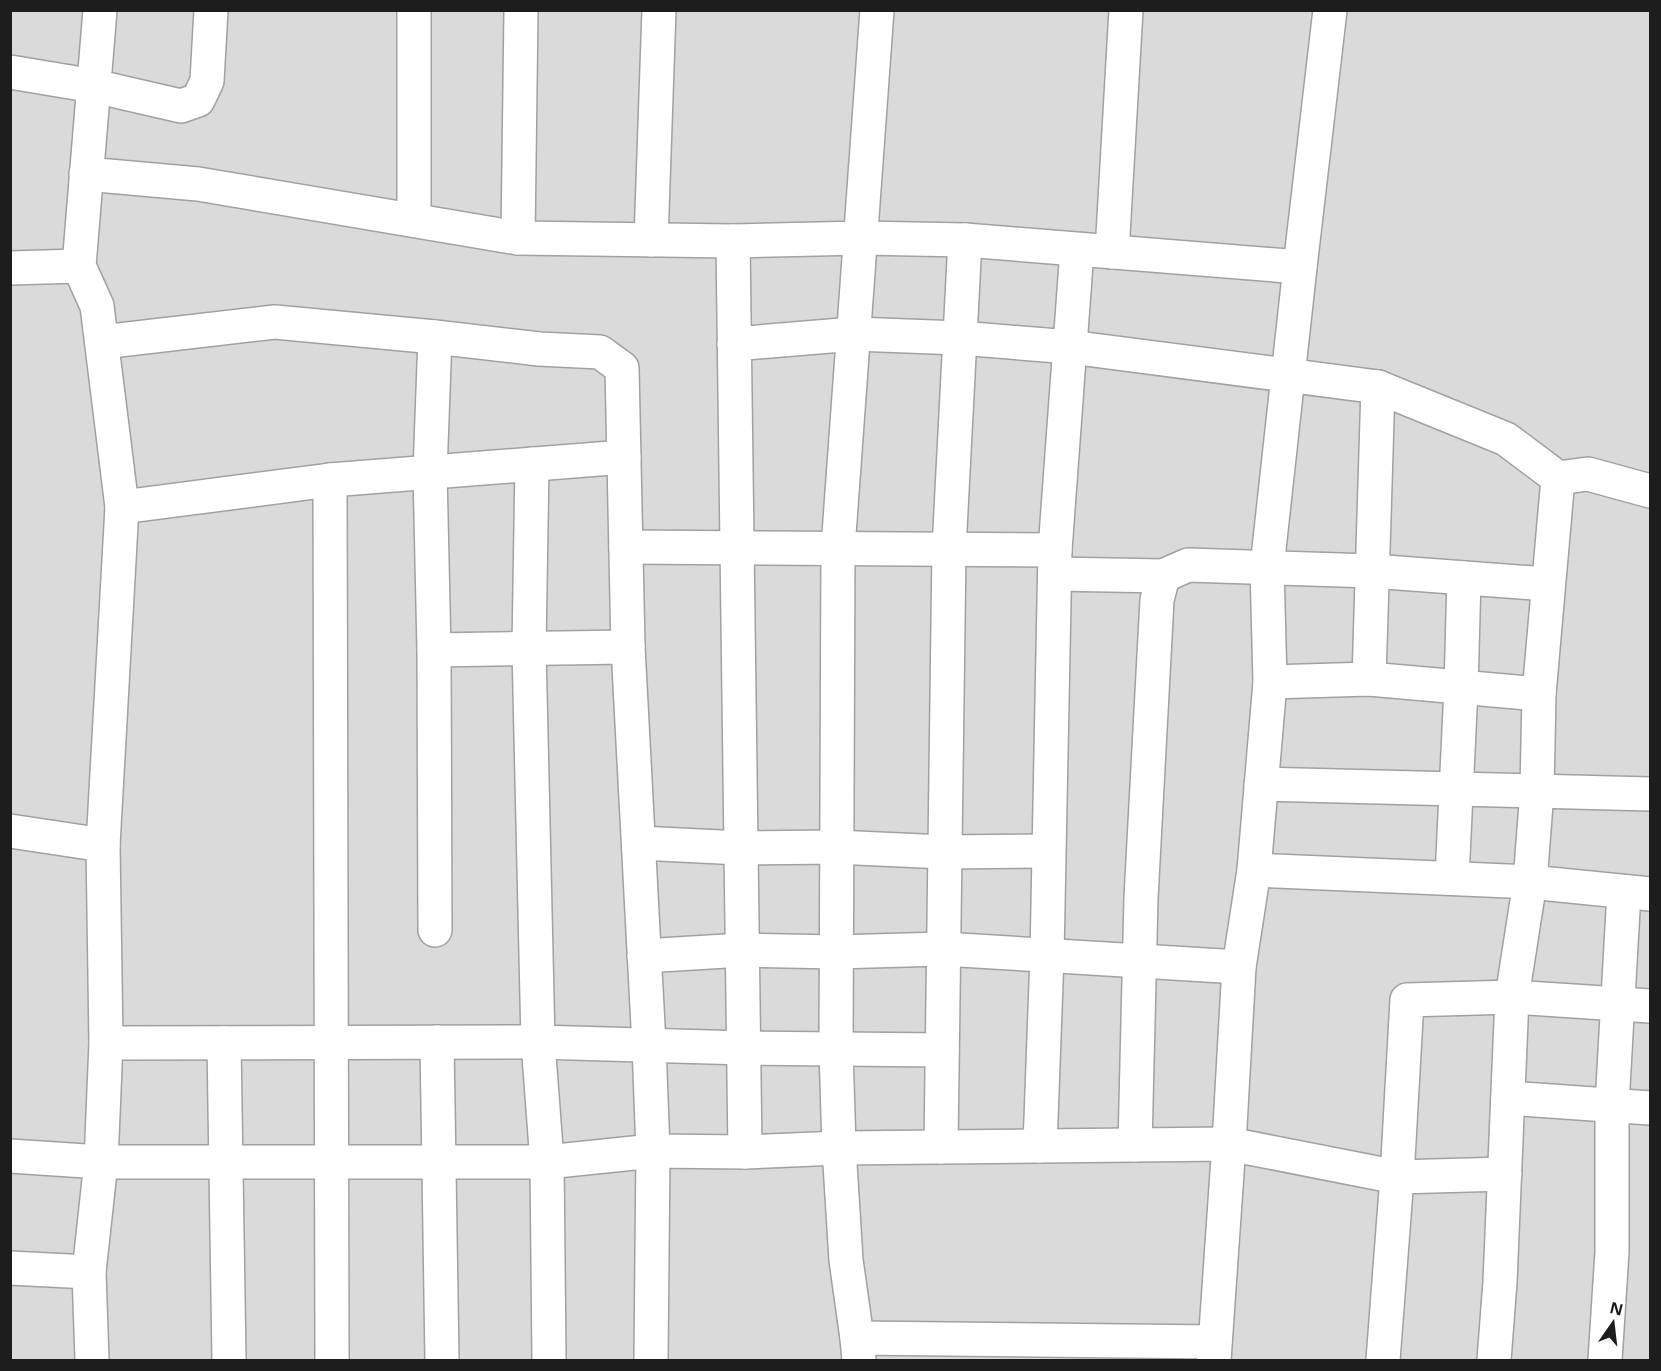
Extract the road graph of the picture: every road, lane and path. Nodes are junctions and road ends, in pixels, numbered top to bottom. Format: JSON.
{"nodes":[{"id":1,"x":100,"y":10,"type":"edge"},
{"id":2,"x":211,"y":10,"type":"edge"},
{"id":3,"x":414,"y":10,"type":"edge"},
{"id":4,"x":521,"y":10,"type":"edge"},
{"id":5,"x":659,"y":10,"type":"edge"},
{"id":6,"x":877,"y":10,"type":"edge"},
{"id":7,"x":1126,"y":10,"type":"edge"},
{"id":8,"x":1330,"y":10,"type":"edge"},
{"id":9,"x":10,"y":72,"type":"edge"},
{"id":10,"x":94,"y":86,"type":"junction"},
{"id":11,"x":86,"y":174,"type":"junction"},
{"id":12,"x":414,"y":220,"type":"junction"},
{"id":13,"x":518,"y":238,"type":"junction"},
{"id":14,"x":862,"y":238,"type":"junction"},
{"id":15,"x":651,"y":240,"type":"junction"},
{"id":16,"x":965,"y":240,"type":"junction"},
{"id":17,"x":733,"y":241,"type":"junction"},
{"id":18,"x":1077,"y":250,"type":"junction"},
{"id":19,"x":1112,"y":252,"type":"junction"},
{"id":20,"x":79,"y":266,"type":"junction"},
{"id":21,"x":1300,"y":267,"type":"junction"},
{"id":22,"x":10,"y":268,"type":"edge"},
{"id":23,"x":854,"y":334,"type":"junction"},
{"id":24,"x":435,"y":337,"type":"junction"},
{"id":25,"x":960,"y":338,"type":"junction"},
{"id":26,"x":102,"y":342,"type":"junction"},
{"id":27,"x":734,"y":344,"type":"junction"},
{"id":28,"x":1070,"y":346,"type":"junction"},
{"id":29,"x":1289,"y":374,"type":"junction"},
{"id":30,"x":1378,"y":387,"type":"junction"},
{"id":31,"x":624,"y":457,"type":"junction"},
{"id":32,"x":532,"y":464,"type":"junction"},
{"id":33,"x":430,"y":472,"type":"junction"},
{"id":34,"x":1558,"y":478,"type":"junction"},
{"id":35,"x":330,"y":480,"type":"junction"},
{"id":36,"x":1650,"y":491,"type":"edge"},
{"id":37,"x":123,"y":507,"type":"junction"},
{"id":38,"x":626,"y":548,"type":"junction"},
{"id":39,"x":837,"y":548,"type":"junction"},
{"id":40,"x":737,"y":549,"type":"junction"},
{"id":41,"x":949,"y":549,"type":"junction"},
{"id":42,"x":1055,"y":562,"type":"junction"},
{"id":43,"x":1268,"y":567,"type":"junction"},
{"id":44,"x":1372,"y":571,"type":"junction"},
{"id":45,"x":1163,"y":576,"type":"junction"},
{"id":46,"x":1464,"y":578,"type":"junction"},
{"id":47,"x":1547,"y":584,"type":"junction"},
{"id":48,"x":628,"y":647,"type":"junction"},
{"id":49,"x":529,"y":648,"type":"junction"},
{"id":50,"x":434,"y":650,"type":"junction"},
{"id":51,"x":1369,"y":679,"type":"junction"},
{"id":52,"x":1270,"y":682,"type":"junction"},
{"id":53,"x":1461,"y":688,"type":"junction"},
{"id":54,"x":1539,"y":694,"type":"junction"},
{"id":55,"x":1261,"y":784,"type":"junction"},
{"id":56,"x":1455,"y":789,"type":"junction"},
{"id":57,"x":1537,"y":791,"type":"junction"},
{"id":58,"x":1650,"y":794,"type":"edge"},
{"id":59,"x":10,"y":831,"type":"edge"},
{"id":60,"x":639,"y":843,"type":"junction"},
{"id":61,"x":103,"y":845,"type":"junction"},
{"id":62,"x":835,"y":847,"type":"junction"},
{"id":63,"x":741,"y":848,"type":"junction"},
{"id":64,"x":1048,"y":851,"type":"junction"},
{"id":65,"x":944,"y":852,"type":"junction"},
{"id":66,"x":1254,"y":870,"type":"junction"},
{"id":67,"x":1452,"y":878,"type":"junction"},
{"id":68,"x":1530,"y":882,"type":"junction"},
{"id":69,"x":1637,"y":893,"type":"edge"},
{"id":70,"x":435,"y":930,"type":"dead end"},
{"id":71,"x":943,"y":949,"type":"junction"},
{"id":72,"x":742,"y":950,"type":"junction"},
{"id":73,"x":835,"y":952,"type":"junction"},
{"id":74,"x":644,"y":956,"type":"junction"},
{"id":75,"x":1047,"y":956,"type":"junction"},
{"id":76,"x":1139,"y":960,"type":"junction"},
{"id":77,"x":1239,"y":967,"type":"junction"},
{"id":78,"x":1512,"y":998,"type":"junction"},
{"id":79,"x":1618,"y":1004,"type":"junction"},
{"id":80,"x":1650,"y":1006,"type":"edge"},
{"id":81,"x":437,"y":1042,"type":"junction"},
{"id":82,"x":538,"y":1042,"type":"junction"},
{"id":83,"x":106,"y":1043,"type":"junction"},
{"id":84,"x":224,"y":1043,"type":"junction"},
{"id":85,"x":331,"y":1043,"type":"junction"},
{"id":86,"x":649,"y":1045,"type":"junction"},
{"id":87,"x":744,"y":1048,"type":"junction"},
{"id":88,"x":836,"y":1049,"type":"junction"},
{"id":89,"x":942,"y":1050,"type":"junction"},
{"id":90,"x":1508,"y":1098,"type":"junction"},
{"id":91,"x":1612,"y":1105,"type":"junction"},
{"id":92,"x":1650,"y":1108,"type":"edge"},
{"id":93,"x":1229,"y":1144,"type":"junction"},
{"id":94,"x":1134,"y":1145,"type":"junction"},
{"id":95,"x":1040,"y":1146,"type":"junction"},
{"id":96,"x":941,"y":1147,"type":"junction"},
{"id":97,"x":839,"y":1148,"type":"junction"},
{"id":98,"x":653,"y":1151,"type":"junction"},
{"id":99,"x":745,"y":1152,"type":"junction"},
{"id":100,"x":10,"y":1156,"type":"edge"},
{"id":101,"x":440,"y":1161,"type":"junction"},
{"id":102,"x":101,"y":1162,"type":"junction"},
{"id":103,"x":227,"y":1162,"type":"junction"},
{"id":104,"x":331,"y":1162,"type":"junction"},
{"id":105,"x":547,"y":1162,"type":"junction"},
{"id":106,"x":1505,"y":1174,"type":"junction"},
{"id":107,"x":1397,"y":1177,"type":"junction"},
{"id":108,"x":10,"y":1268,"type":"edge"},
{"id":109,"x":89,"y":1272,"type":"junction"},
{"id":110,"x":858,"y":1349,"type":"edge"},
{"id":111,"x":1215,"y":1351,"type":"edge"},
{"id":112,"x":92,"y":1360,"type":"edge"},
{"id":113,"x":229,"y":1360,"type":"edge"},
{"id":114,"x":332,"y":1360,"type":"edge"},
{"id":115,"x":442,"y":1360,"type":"edge"},
{"id":116,"x":549,"y":1360,"type":"edge"},
{"id":117,"x":651,"y":1360,"type":"edge"},
{"id":118,"x":1383,"y":1360,"type":"edge"},
{"id":119,"x":1494,"y":1360,"type":"edge"},
{"id":120,"x":1605,"y":1360,"type":"edge"}],
"edges":[{"from":1,"to":10,"type":"street"},
{"from":2,"to":10,"type":"street"},
{"from":3,"to":12,"type":"street"},
{"from":4,"to":13,"type":"street"},
{"from":5,"to":15,"type":"street"},
{"from":6,"to":14,"type":"street"},
{"from":7,"to":19,"type":"street"},
{"from":8,"to":21,"type":"street"},
{"from":9,"to":10,"type":"street"},
{"from":10,"to":11,"type":"street"},
{"from":11,"to":12,"type":"street"},
{"from":11,"to":20,"type":"street"},
{"from":12,"to":13,"type":"street"},
{"from":13,"to":15,"type":"street"},
{"from":14,"to":16,"type":"street"},
{"from":14,"to":17,"type":"street"},
{"from":14,"to":23,"type":"street"},
{"from":15,"to":17,"type":"street"},
{"from":16,"to":18,"type":"street"},
{"from":16,"to":25,"type":"street"},
{"from":17,"to":27,"type":"street"},
{"from":18,"to":19,"type":"street"},
{"from":18,"to":28,"type":"street"},
{"from":19,"to":21,"type":"street"},
{"from":20,"to":22,"type":"street"},
{"from":20,"to":26,"type":"street"},
{"from":21,"to":29,"type":"street"},
{"from":23,"to":25,"type":"street"},
{"from":23,"to":27,"type":"street"},
{"from":23,"to":39,"type":"street"},
{"from":24,"to":26,"type":"street"},
{"from":24,"to":31,"type":"street"},
{"from":24,"to":33,"type":"street"},
{"from":25,"to":28,"type":"street"},
{"from":25,"to":41,"type":"street"},
{"from":26,"to":37,"type":"street"},
{"from":27,"to":40,"type":"street"},
{"from":28,"to":29,"type":"street"},
{"from":28,"to":42,"type":"street"},
{"from":29,"to":30,"type":"street"},
{"from":29,"to":43,"type":"street"},
{"from":30,"to":34,"type":"street"},
{"from":30,"to":44,"type":"street"},
{"from":31,"to":32,"type":"street"},
{"from":31,"to":38,"type":"street"},
{"from":32,"to":33,"type":"street"},
{"from":32,"to":49,"type":"street"},
{"from":33,"to":35,"type":"street"},
{"from":33,"to":50,"type":"street"},
{"from":34,"to":36,"type":"street"},
{"from":34,"to":47,"type":"street"},
{"from":35,"to":37,"type":"street"},
{"from":35,"to":85,"type":"street"},
{"from":37,"to":61,"type":"street"},
{"from":38,"to":40,"type":"street"},
{"from":38,"to":48,"type":"street"},
{"from":39,"to":40,"type":"street"},
{"from":39,"to":41,"type":"street"},
{"from":39,"to":62,"type":"street"},
{"from":40,"to":63,"type":"street"},
{"from":41,"to":42,"type":"street"},
{"from":41,"to":65,"type":"street"},
{"from":42,"to":45,"type":"street"},
{"from":42,"to":64,"type":"street"},
{"from":43,"to":44,"type":"street"},
{"from":43,"to":45,"type":"street"},
{"from":43,"to":52,"type":"street"},
{"from":44,"to":46,"type":"street"},
{"from":44,"to":51,"type":"street"},
{"from":45,"to":76,"type":"street"},
{"from":46,"to":47,"type":"street"},
{"from":46,"to":53,"type":"street"},
{"from":47,"to":54,"type":"street"},
{"from":48,"to":49,"type":"street"},
{"from":48,"to":60,"type":"street"},
{"from":49,"to":50,"type":"street"},
{"from":49,"to":82,"type":"street"},
{"from":50,"to":70,"type":"street"},
{"from":51,"to":52,"type":"street"},
{"from":51,"to":53,"type":"street"},
{"from":52,"to":55,"type":"street"},
{"from":53,"to":54,"type":"street"},
{"from":53,"to":56,"type":"street"},
{"from":54,"to":57,"type":"street"},
{"from":55,"to":56,"type":"street"},
{"from":55,"to":66,"type":"street"},
{"from":56,"to":57,"type":"street"},
{"from":56,"to":67,"type":"street"},
{"from":57,"to":58,"type":"street"},
{"from":57,"to":68,"type":"street"},
{"from":59,"to":61,"type":"street"},
{"from":60,"to":63,"type":"street"},
{"from":60,"to":74,"type":"street"},
{"from":61,"to":83,"type":"street"},
{"from":62,"to":63,"type":"street"},
{"from":62,"to":65,"type":"street"},
{"from":62,"to":73,"type":"street"},
{"from":63,"to":72,"type":"street"},
{"from":64,"to":65,"type":"street"},
{"from":64,"to":75,"type":"street"},
{"from":65,"to":71,"type":"street"},
{"from":66,"to":67,"type":"street"},
{"from":66,"to":77,"type":"street"},
{"from":67,"to":68,"type":"street"},
{"from":68,"to":69,"type":"street"},
{"from":68,"to":78,"type":"street"},
{"from":69,"to":79,"type":"street"},
{"from":71,"to":73,"type":"street"},
{"from":71,"to":75,"type":"street"},
{"from":71,"to":89,"type":"street"},
{"from":72,"to":73,"type":"street"},
{"from":72,"to":74,"type":"street"},
{"from":72,"to":87,"type":"street"},
{"from":73,"to":88,"type":"street"},
{"from":74,"to":86,"type":"street"},
{"from":75,"to":76,"type":"street"},
{"from":75,"to":95,"type":"street"},
{"from":76,"to":77,"type":"street"},
{"from":76,"to":94,"type":"street"},
{"from":77,"to":93,"type":"street"},
{"from":78,"to":79,"type":"street"},
{"from":78,"to":90,"type":"street"},
{"from":78,"to":107,"type":"street"},
{"from":79,"to":80,"type":"street"},
{"from":79,"to":91,"type":"street"},
{"from":81,"to":82,"type":"street"},
{"from":81,"to":85,"type":"street"},
{"from":81,"to":101,"type":"street"},
{"from":82,"to":86,"type":"street"},
{"from":82,"to":105,"type":"street"},
{"from":83,"to":84,"type":"street"},
{"from":83,"to":102,"type":"street"},
{"from":84,"to":85,"type":"street"},
{"from":84,"to":103,"type":"street"},
{"from":85,"to":104,"type":"street"},
{"from":86,"to":87,"type":"street"},
{"from":86,"to":98,"type":"street"},
{"from":87,"to":88,"type":"street"},
{"from":87,"to":99,"type":"street"},
{"from":88,"to":89,"type":"street"},
{"from":88,"to":97,"type":"street"},
{"from":89,"to":96,"type":"street"},
{"from":90,"to":91,"type":"street"},
{"from":90,"to":106,"type":"street"},
{"from":91,"to":92,"type":"street"},
{"from":91,"to":120,"type":"street"},
{"from":93,"to":94,"type":"street"},
{"from":93,"to":107,"type":"street"},
{"from":93,"to":111,"type":"street"},
{"from":94,"to":95,"type":"street"},
{"from":95,"to":96,"type":"street"},
{"from":96,"to":97,"type":"street"},
{"from":97,"to":99,"type":"street"},
{"from":97,"to":110,"type":"street"},
{"from":98,"to":99,"type":"street"},
{"from":98,"to":105,"type":"street"},
{"from":98,"to":117,"type":"street"},
{"from":100,"to":102,"type":"street"},
{"from":101,"to":104,"type":"street"},
{"from":101,"to":105,"type":"street"},
{"from":101,"to":115,"type":"street"},
{"from":102,"to":103,"type":"street"},
{"from":102,"to":109,"type":"street"},
{"from":103,"to":104,"type":"street"},
{"from":103,"to":113,"type":"street"},
{"from":104,"to":114,"type":"street"},
{"from":105,"to":116,"type":"street"},
{"from":106,"to":107,"type":"street"},
{"from":106,"to":119,"type":"street"},
{"from":107,"to":118,"type":"street"},
{"from":108,"to":109,"type":"street"},
{"from":109,"to":112,"type":"street"},
{"from":110,"to":111,"type":"street"}]}
